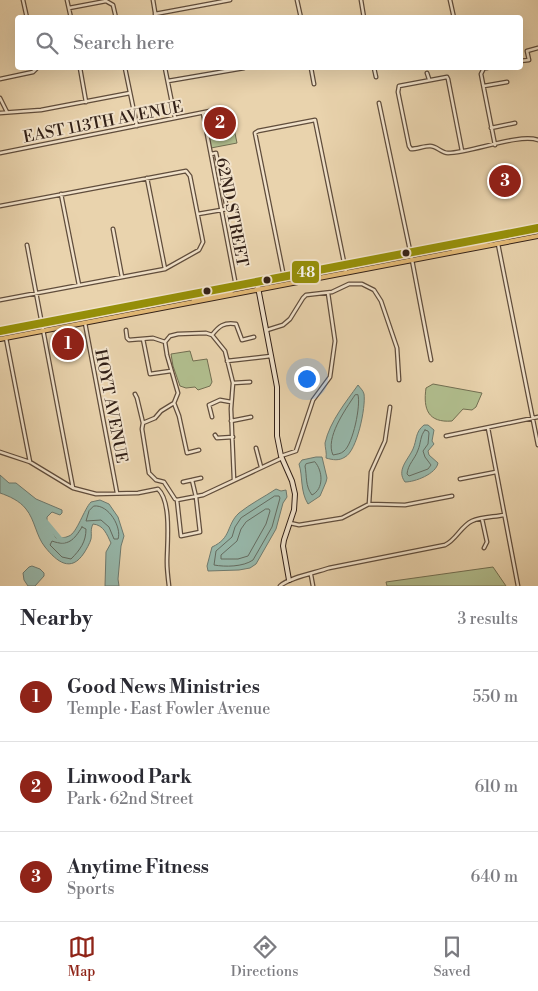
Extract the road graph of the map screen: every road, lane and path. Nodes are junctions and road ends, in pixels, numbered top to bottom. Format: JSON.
{"nodes":[{"id":1,"x":23,"y":0,"type":"edge"},
{"id":2,"x":67,"y":0,"type":"edge"},
{"id":3,"x":153,"y":0,"type":"edge"},
{"id":4,"x":230,"y":0,"type":"edge"},
{"id":5,"x":297,"y":0,"type":"edge"},
{"id":6,"x":361,"y":0,"type":"edge"},
{"id":7,"x":450,"y":0,"type":"edge"},
{"id":8,"x":69,"y":8,"type":"junction"},
{"id":9,"x":26,"y":15,"type":"edge"},
{"id":10,"x":70,"y":15,"type":"edge"},
{"id":11,"x":116,"y":15,"type":"edge"},
{"id":12,"x":156,"y":15,"type":"edge"},
{"id":13,"x":161,"y":15,"type":"edge"},
{"id":14,"x":300,"y":15,"type":"edge"},
{"id":15,"x":364,"y":15,"type":"edge"},
{"id":16,"x":453,"y":15,"type":"edge"},
{"id":17,"x":538,"y":48,"type":"edge"},
{"id":18,"x":523,"y":61,"type":"edge"},
{"id":19,"x":35,"y":70,"type":"edge"},
{"id":20,"x":80,"y":70,"type":"edge"},
{"id":21,"x":125,"y":70,"type":"edge"},
{"id":22,"x":165,"y":70,"type":"edge"},
{"id":23,"x":233,"y":70,"type":"edge"},
{"id":24,"x":311,"y":70,"type":"edge"},
{"id":25,"x":374,"y":70,"type":"edge"},
{"id":26,"x":483,"y":70,"type":"edge"},
{"id":27,"x":427,"y":73,"type":"dead end"},
{"id":28,"x":376,"y":77,"type":"dead end"},
{"id":29,"x":0,"y":79,"type":"edge"},
{"id":30,"x":429,"y":79,"type":"junction"},
{"id":31,"x":168,"y":82,"type":"junction"},
{"id":32,"x":507,"y":82,"type":"dead end"},
{"id":33,"x":314,"y":84,"type":"dead end"},
{"id":34,"x":484,"y":86,"type":"junction"},
{"id":35,"x":130,"y":93,"type":"junction"},
{"id":36,"x":0,"y":98,"type":"edge"},
{"id":37,"x":86,"y":102,"type":"junction"},
{"id":38,"x":379,"y":103,"type":"dead end"},
{"id":39,"x":7,"y":112,"type":"junction"},
{"id":40,"x":210,"y":112,"type":"dead end"},
{"id":41,"x":203,"y":113,"type":"junction"},
{"id":42,"x":0,"y":114,"type":"edge"},
{"id":43,"x":175,"y":118,"type":"junction"},
{"id":44,"x":515,"y":123,"type":"dead end"},
{"id":45,"x":136,"y":126,"type":"junction"},
{"id":46,"x":492,"y":128,"type":"junction"},
{"id":47,"x":538,"y":140,"type":"edge"},
{"id":48,"x":495,"y":144,"type":"junction"},
{"id":49,"x":462,"y":151,"type":"junction"},
{"id":50,"x":0,"y":153,"type":"edge"},
{"id":51,"x":211,"y":154,"type":"junction"},
{"id":52,"x":147,"y":178,"type":"junction"},
{"id":53,"x":61,"y":194,"type":"junction"},
{"id":54,"x":0,"y":206,"type":"edge"},
{"id":55,"x":222,"y":210,"type":"junction"},
{"id":56,"x":198,"y":214,"type":"junction"},
{"id":57,"x":538,"y":228,"type":"edge"},
{"id":58,"x":113,"y":229,"type":"dead end"},
{"id":59,"x":496,"y":236,"type":"junction"},
{"id":60,"x":538,"y":236,"type":"edge"},
{"id":61,"x":498,"y":244,"type":"junction"},
{"id":62,"x":27,"y":245,"type":"dead end"},
{"id":63,"x":411,"y":252,"type":"junction"},
{"id":64,"x":453,"y":252,"type":"junction"},
{"id":65,"x":412,"y":260,"type":"junction"},
{"id":66,"x":345,"y":265,"type":"junction"},
{"id":67,"x":165,"y":269,"type":"junction"},
{"id":68,"x":346,"y":272,"type":"junction"},
{"id":69,"x":122,"y":277,"type":"junction"},
{"id":70,"x":284,"y":277,"type":"junction"},
{"id":71,"x":257,"y":282,"type":"junction"},
{"id":72,"x":79,"y":285,"type":"junction"},
{"id":73,"x":236,"y":286,"type":"junction"},
{"id":74,"x":258,"y":290,"type":"junction"},
{"id":75,"x":37,"y":293,"type":"junction"},
{"id":76,"x":328,"y":293,"type":"junction"},
{"id":77,"x":0,"y":300,"type":"edge"},
{"id":78,"x":175,"y":306,"type":"junction"},
{"id":79,"x":42,"y":323,"type":"junction"},
{"id":80,"x":85,"y":323,"type":"junction"},
{"id":81,"x":126,"y":330,"type":"dead end"},
{"id":82,"x":267,"y":330,"type":"junction"},
{"id":83,"x":0,"y":331,"type":"edge"},
{"id":84,"x":44,"y":331,"type":"junction"},
{"id":85,"x":212,"y":335,"type":"junction"},
{"id":86,"x":254,"y":337,"type":"dead end"},
{"id":87,"x":6,"y":338,"type":"junction"},
{"id":88,"x":0,"y":339,"type":"edge"},
{"id":89,"x":143,"y":339,"type":"junction"},
{"id":90,"x":165,"y":342,"type":"junction"},
{"id":91,"x":272,"y":356,"type":"junction"},
{"id":92,"x":432,"y":360,"type":"dead end"},
{"id":93,"x":228,"y":361,"type":"junction"},
{"id":94,"x":171,"y":371,"type":"junction"},
{"id":95,"x":400,"y":380,"type":"dead end"},
{"id":96,"x":250,"y":382,"type":"dead end"},
{"id":97,"x":233,"y":383,"type":"junction"},
{"id":98,"x":134,"y":394,"type":"dead end"},
{"id":99,"x":231,"y":402,"type":"junction"},
{"id":100,"x":174,"y":403,"type":"junction"},
{"id":101,"x":390,"y":407,"type":"dead end"},
{"id":102,"x":212,"y":417,"type":"dead end"},
{"id":103,"x":251,"y":417,"type":"dead end"},
{"id":104,"x":538,"y":417,"type":"edge"},
{"id":105,"x":533,"y":418,"type":"junction"},
{"id":106,"x":231,"y":421,"type":"junction"},
{"id":107,"x":143,"y":423,"type":"junction"},
{"id":108,"x":488,"y":428,"type":"junction"},
{"id":109,"x":215,"y":435,"type":"dead end"},
{"id":110,"x":446,"y":436,"type":"dead end"},
{"id":111,"x":233,"y":437,"type":"junction"},
{"id":112,"x":538,"y":445,"type":"edge"},
{"id":113,"x":256,"y":448,"type":"dead end"},
{"id":114,"x":199,"y":450,"type":"dead end"},
{"id":115,"x":0,"y":452,"type":"edge"},
{"id":116,"x":282,"y":457,"type":"junction"},
{"id":117,"x":30,"y":462,"type":"junction"},
{"id":118,"x":261,"y":467,"type":"junction"},
{"id":119,"x":496,"y":472,"type":"junction"},
{"id":120,"x":201,"y":478,"type":"dead end"},
{"id":121,"x":460,"y":479,"type":"dead end"},
{"id":122,"x":192,"y":480,"type":"junction"},
{"id":123,"x":234,"y":480,"type":"junction"},
{"id":124,"x":183,"y":482,"type":"dead end"},
{"id":125,"x":73,"y":488,"type":"junction"},
{"id":126,"x":116,"y":493,"type":"junction"},
{"id":127,"x":452,"y":496,"type":"dead end"},
{"id":128,"x":196,"y":497,"type":"junction"},
{"id":129,"x":178,"y":500,"type":"junction"},
{"id":130,"x":369,"y":504,"type":"junction"},
{"id":131,"x":504,"y":515,"type":"junction"},
{"id":132,"x":482,"y":519,"type":"junction"},
{"id":133,"x":290,"y":523,"type":"junction"},
{"id":134,"x":484,"y":548,"type":"dead end"},
{"id":135,"x":311,"y":575,"type":"junction"},
{"id":136,"x":289,"y":580,"type":"junction"},
{"id":137,"x":169,"y":586,"type":"edge"},
{"id":138,"x":280,"y":586,"type":"edge"},
{"id":139,"x":313,"y":586,"type":"edge"},
{"id":140,"x":518,"y":586,"type":"edge"}],
"edges":[{"from":1,"to":9,"type":"street"},
{"from":2,"to":8,"type":"street"},
{"from":3,"to":12,"type":"street"},
{"from":4,"to":13,"type":"street"},
{"from":5,"to":14,"type":"street"},
{"from":6,"to":15,"type":"street"},
{"from":7,"to":16,"type":"street"},
{"from":8,"to":10,"type":"street"},
{"from":8,"to":11,"type":"street"},
{"from":17,"to":18,"type":"street"},
{"from":19,"to":29,"type":"street"},
{"from":20,"to":37,"type":"street"},
{"from":21,"to":35,"type":"street"},
{"from":22,"to":31,"type":"street"},
{"from":23,"to":31,"type":"street"},
{"from":24,"to":33,"type":"street"},
{"from":25,"to":28,"type":"street"},
{"from":26,"to":34,"type":"street"},
{"from":27,"to":30,"type":"street"},
{"from":30,"to":49,"type":"street"},
{"from":30,"to":49,"type":"street"},
{"from":31,"to":43,"type":"street"},
{"from":32,"to":34,"type":"street"},
{"from":34,"to":46,"type":"street"},
{"from":35,"to":37,"type":"street"},
{"from":35,"to":45,"type":"street"},
{"from":36,"to":39,"type":"street"},
{"from":37,"to":39,"type":"street"},
{"from":38,"to":63,"type":"street"},
{"from":39,"to":42,"type":"street"},
{"from":40,"to":41,"type":"street","name":"EAST 113TH AVENUE"},
{"from":41,"to":43,"type":"street","name":"EAST 113TH AVENUE"},
{"from":41,"to":51,"type":"street","name":"62ND STREET"},
{"from":43,"to":45,"type":"street","name":"EAST 113TH AVENUE"},
{"from":44,"to":46,"type":"street"},
{"from":45,"to":50,"type":"street","name":"EAST 113TH AVENUE"},
{"from":46,"to":48,"type":"street"},
{"from":47,"to":48,"type":"street"},
{"from":48,"to":49,"type":"street"},
{"from":51,"to":55,"type":"street","name":"62ND STREET"},
{"from":51,"to":55,"type":"street"},
{"from":52,"to":53,"type":"street"},
{"from":52,"to":56,"type":"street"},
{"from":52,"to":67,"type":"street"},
{"from":53,"to":54,"type":"street"},
{"from":53,"to":72,"type":"street"},
{"from":55,"to":56,"type":"street"},
{"from":55,"to":73,"type":"street","name":"62ND STREET"},
{"from":56,"to":67,"type":"street"},
{"from":57,"to":59,"type":"main road"},
{"from":58,"to":69,"type":"street"},
{"from":59,"to":63,"type":"main road"},
{"from":59,"to":64,"type":"main road"},
{"from":60,"to":61,"type":"main road"},
{"from":61,"to":64,"type":"main road"},
{"from":61,"to":105,"type":"street"},
{"from":62,"to":75,"type":"street"},
{"from":63,"to":65,"type":"street"},
{"from":63,"to":66,"type":"main road"},
{"from":64,"to":65,"type":"main road"},
{"from":65,"to":68,"type":"main road"},
{"from":65,"to":92,"type":"street"},
{"from":66,"to":68,"type":"street"},
{"from":66,"to":70,"type":"main road"},
{"from":66,"to":70,"type":"street"},
{"from":67,"to":69,"type":"street"},
{"from":68,"to":74,"type":"main road"},
{"from":69,"to":72,"type":"street"},
{"from":70,"to":71,"type":"main road"},
{"from":71,"to":73,"type":"main road"},
{"from":71,"to":74,"type":"street"},
{"from":72,"to":75,"type":"street"},
{"from":73,"to":78,"type":"main road"},
{"from":73,"to":79,"type":"main road"},
{"from":74,"to":78,"type":"main road"},
{"from":74,"to":82,"type":"street"},
{"from":75,"to":77,"type":"street"},
{"from":75,"to":79,"type":"street"},
{"from":76,"to":82,"type":"street"},
{"from":76,"to":95,"type":"street"},
{"from":76,"to":116,"type":"street"},
{"from":78,"to":80,"type":"main road"},
{"from":79,"to":83,"type":"main road"},
{"from":79,"to":84,"type":"street"},
{"from":80,"to":84,"type":"main road"},
{"from":80,"to":126,"type":"street","name":"HOYT AVENUE"},
{"from":81,"to":89,"type":"street"},
{"from":82,"to":91,"type":"street"},
{"from":84,"to":87,"type":"main road"},
{"from":84,"to":125,"type":"street"},
{"from":85,"to":86,"type":"street"},
{"from":85,"to":90,"type":"street"},
{"from":85,"to":93,"type":"street"},
{"from":87,"to":88,"type":"main road"},
{"from":87,"to":117,"type":"street"},
{"from":89,"to":90,"type":"street"},
{"from":89,"to":94,"type":"street"},
{"from":90,"to":94,"type":"street"},
{"from":91,"to":93,"type":"street"},
{"from":91,"to":116,"type":"street"},
{"from":93,"to":97,"type":"street"},
{"from":94,"to":100,"type":"street"},
{"from":96,"to":97,"type":"street"},
{"from":97,"to":99,"type":"street"},
{"from":98,"to":107,"type":"street"},
{"from":99,"to":102,"type":"street"},
{"from":99,"to":106,"type":"street"},
{"from":100,"to":107,"type":"street"},
{"from":100,"to":114,"type":"street"},
{"from":101,"to":130,"type":"street"},
{"from":103,"to":106,"type":"street"},
{"from":104,"to":105,"type":"street"},
{"from":105,"to":108,"type":"street"},
{"from":105,"to":112,"type":"street"},
{"from":106,"to":111,"type":"street"},
{"from":107,"to":129,"type":"street"},
{"from":108,"to":110,"type":"street"},
{"from":108,"to":119,"type":"street"},
{"from":109,"to":111,"type":"street"},
{"from":111,"to":123,"type":"street"},
{"from":113,"to":118,"type":"street"},
{"from":115,"to":117,"type":"street"},
{"from":116,"to":118,"type":"street"},
{"from":116,"to":133,"type":"street"},
{"from":117,"to":125,"type":"street"},
{"from":118,"to":123,"type":"street"},
{"from":119,"to":121,"type":"street"},
{"from":119,"to":131,"type":"street"},
{"from":120,"to":122,"type":"street"},
{"from":122,"to":124,"type":"street"},
{"from":122,"to":128,"type":"street"},
{"from":123,"to":128,"type":"street"},
{"from":125,"to":126,"type":"street"},
{"from":126,"to":137,"type":"street"},
{"from":127,"to":130,"type":"street"},
{"from":128,"to":129,"type":"street"},
{"from":128,"to":129,"type":"street"},
{"from":130,"to":133,"type":"street"},
{"from":131,"to":132,"type":"street"},
{"from":131,"to":140,"type":"street"},
{"from":132,"to":134,"type":"street"},
{"from":132,"to":135,"type":"street"},
{"from":133,"to":136,"type":"street"},
{"from":135,"to":136,"type":"street"},
{"from":135,"to":139,"type":"street"},
{"from":136,"to":138,"type":"street"}]}
